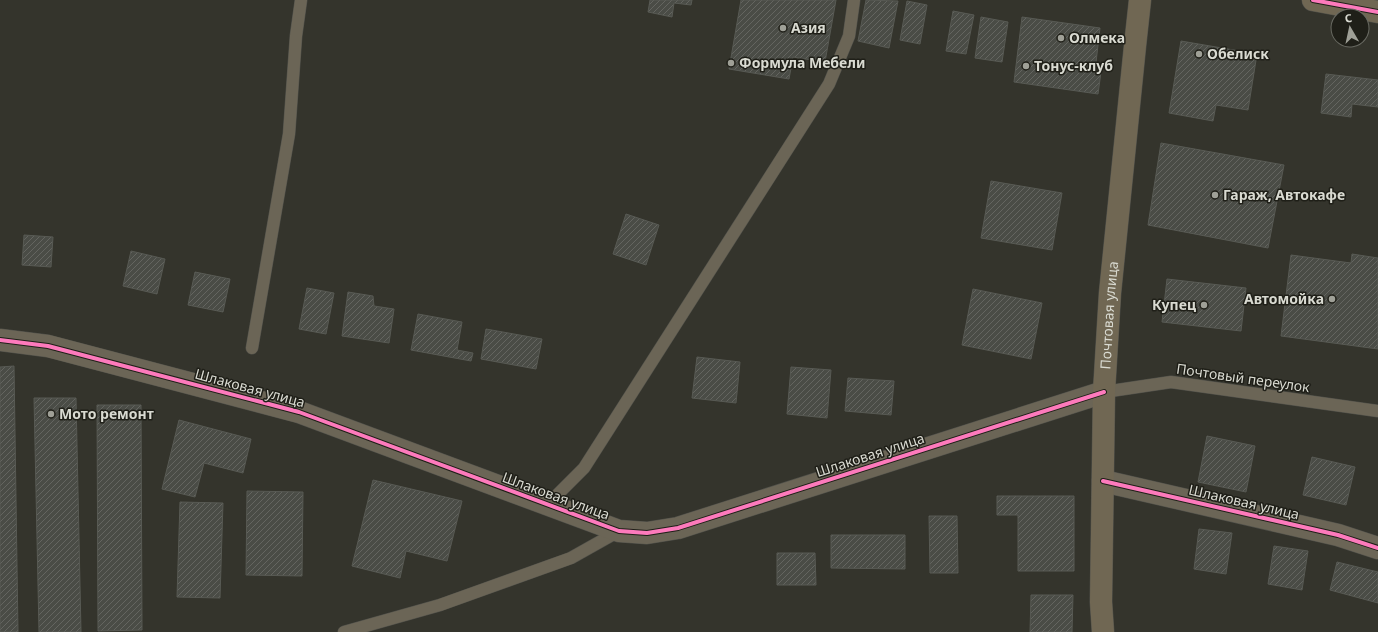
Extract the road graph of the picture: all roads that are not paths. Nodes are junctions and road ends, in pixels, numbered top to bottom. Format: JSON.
{"nodes":[{"id":1,"x":301,"y":0,"type":"edge"},
{"id":2,"x":854,"y":0,"type":"edge"},
{"id":3,"x":1140,"y":0,"type":"edge"},
{"id":4,"x":1313,"y":0,"type":"edge"},
{"id":5,"x":1378,"y":12,"type":"edge"},
{"id":6,"x":0,"y":340,"type":"edge"},
{"id":7,"x":252,"y":348,"type":"dead end"},
{"id":8,"x":1104,"y":392,"type":"junction"},
{"id":9,"x":1378,"y":411,"type":"edge"},
{"id":10,"x":1104,"y":480,"type":"junction"},
{"id":11,"x":547,"y":505,"type":"junction"},
{"id":12,"x":618,"y":531,"type":"junction"},
{"id":13,"x":1378,"y":548,"type":"edge"},
{"id":14,"x":344,"y":632,"type":"edge"},
{"id":15,"x":1103,"y":632,"type":"edge"}],
"edges":[{"from":1,"to":7,"type":"lane"},
{"from":2,"to":11,"type":"lane"},
{"from":3,"to":8,"type":"main road","name":"Почтовая улица"},
{"from":4,"to":5,"type":"main road"},
{"from":6,"to":11,"type":"street","name":"Шлаковая улица"},
{"from":8,"to":9,"type":"lane","name":"Почтовый переулок"},
{"from":8,"to":10,"type":"main road","name":"Почтовая улица"},
{"from":8,"to":12,"type":"street","name":"Шлаковая улица"},
{"from":10,"to":13,"type":"street","name":"Шлаковая улица"},
{"from":10,"to":15,"type":"main road","name":"Почтовая улица"},
{"from":11,"to":12,"type":"street","name":"Шлаковая улица"},
{"from":12,"to":14,"type":"lane"}]}
